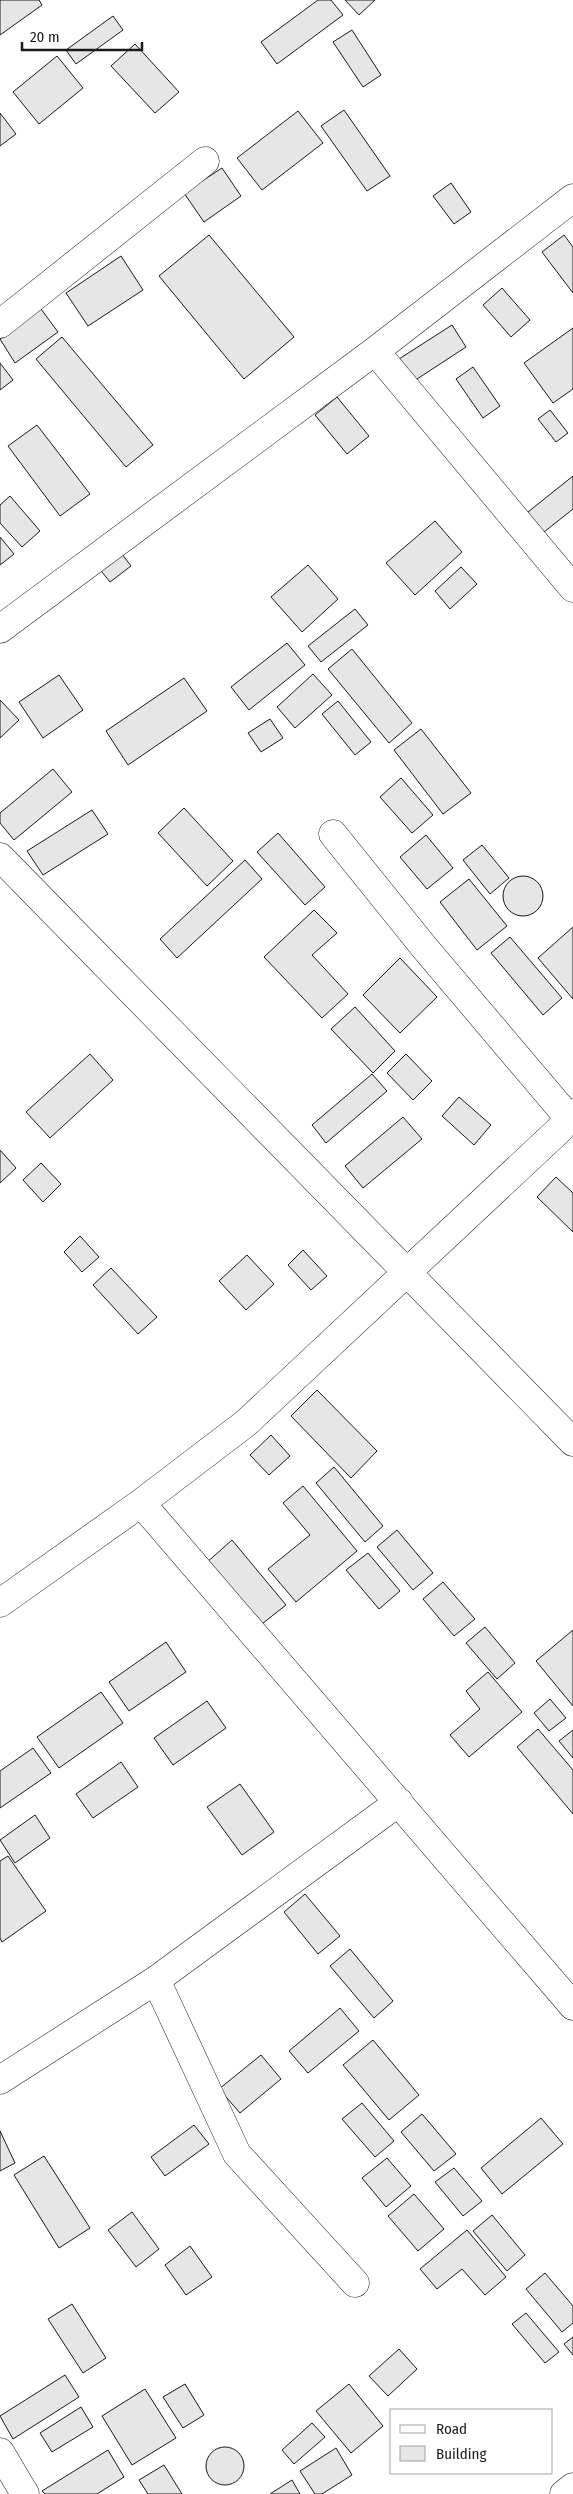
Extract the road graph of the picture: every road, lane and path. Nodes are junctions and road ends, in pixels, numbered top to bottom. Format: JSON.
{"nodes":[{"id":1,"x":205,"y":162,"type":"dead end"},
{"id":2,"x":573,"y":198,"type":"edge"},
{"id":3,"x":0,"y":324,"type":"edge"},
{"id":4,"x":375,"y":352,"type":"junction"},
{"id":5,"x":573,"y":588,"type":"edge"},
{"id":6,"x":0,"y":629,"type":"edge"},
{"id":7,"x":333,"y":834,"type":"dead end"},
{"id":8,"x":0,"y":857,"type":"edge"},
{"id":9,"x":568,"y":1125,"type":"edge"},
{"id":10,"x":407,"y":1272,"type":"junction"},
{"id":11,"x":573,"y":1442,"type":"edge"},
{"id":12,"x":141,"y":1503,"type":"junction"},
{"id":13,"x":0,"y":1604,"type":"edge"},
{"id":14,"x":399,"y":1802,"type":"junction"},
{"id":15,"x":156,"y":1980,"type":"junction"},
{"id":16,"x":573,"y":2006,"type":"edge"},
{"id":17,"x":0,"y":2080,"type":"edge"},
{"id":18,"x":355,"y":2283,"type":"dead end"},
{"id":19,"x":0,"y":2452,"type":"edge"},
{"id":20,"x":573,"y":2488,"type":"edge"},
{"id":21,"x":25,"y":2494,"type":"edge"},
{"id":22,"x":564,"y":2494,"type":"edge"}],
"edges":[{"from":1,"to":3,"type":"street"},
{"from":2,"to":4,"type":"street"},
{"from":4,"to":5,"type":"street"},
{"from":4,"to":6,"type":"street"},
{"from":7,"to":9,"type":"street"},
{"from":8,"to":10,"type":"street"},
{"from":9,"to":10,"type":"street"},
{"from":10,"to":11,"type":"street"},
{"from":10,"to":12,"type":"street"},
{"from":12,"to":13,"type":"street"},
{"from":12,"to":14,"type":"street"},
{"from":14,"to":15,"type":"street"},
{"from":14,"to":16,"type":"street"},
{"from":15,"to":17,"type":"street"},
{"from":15,"to":18,"type":"street"},
{"from":19,"to":21,"type":"street"},
{"from":20,"to":22,"type":"street"}]}
